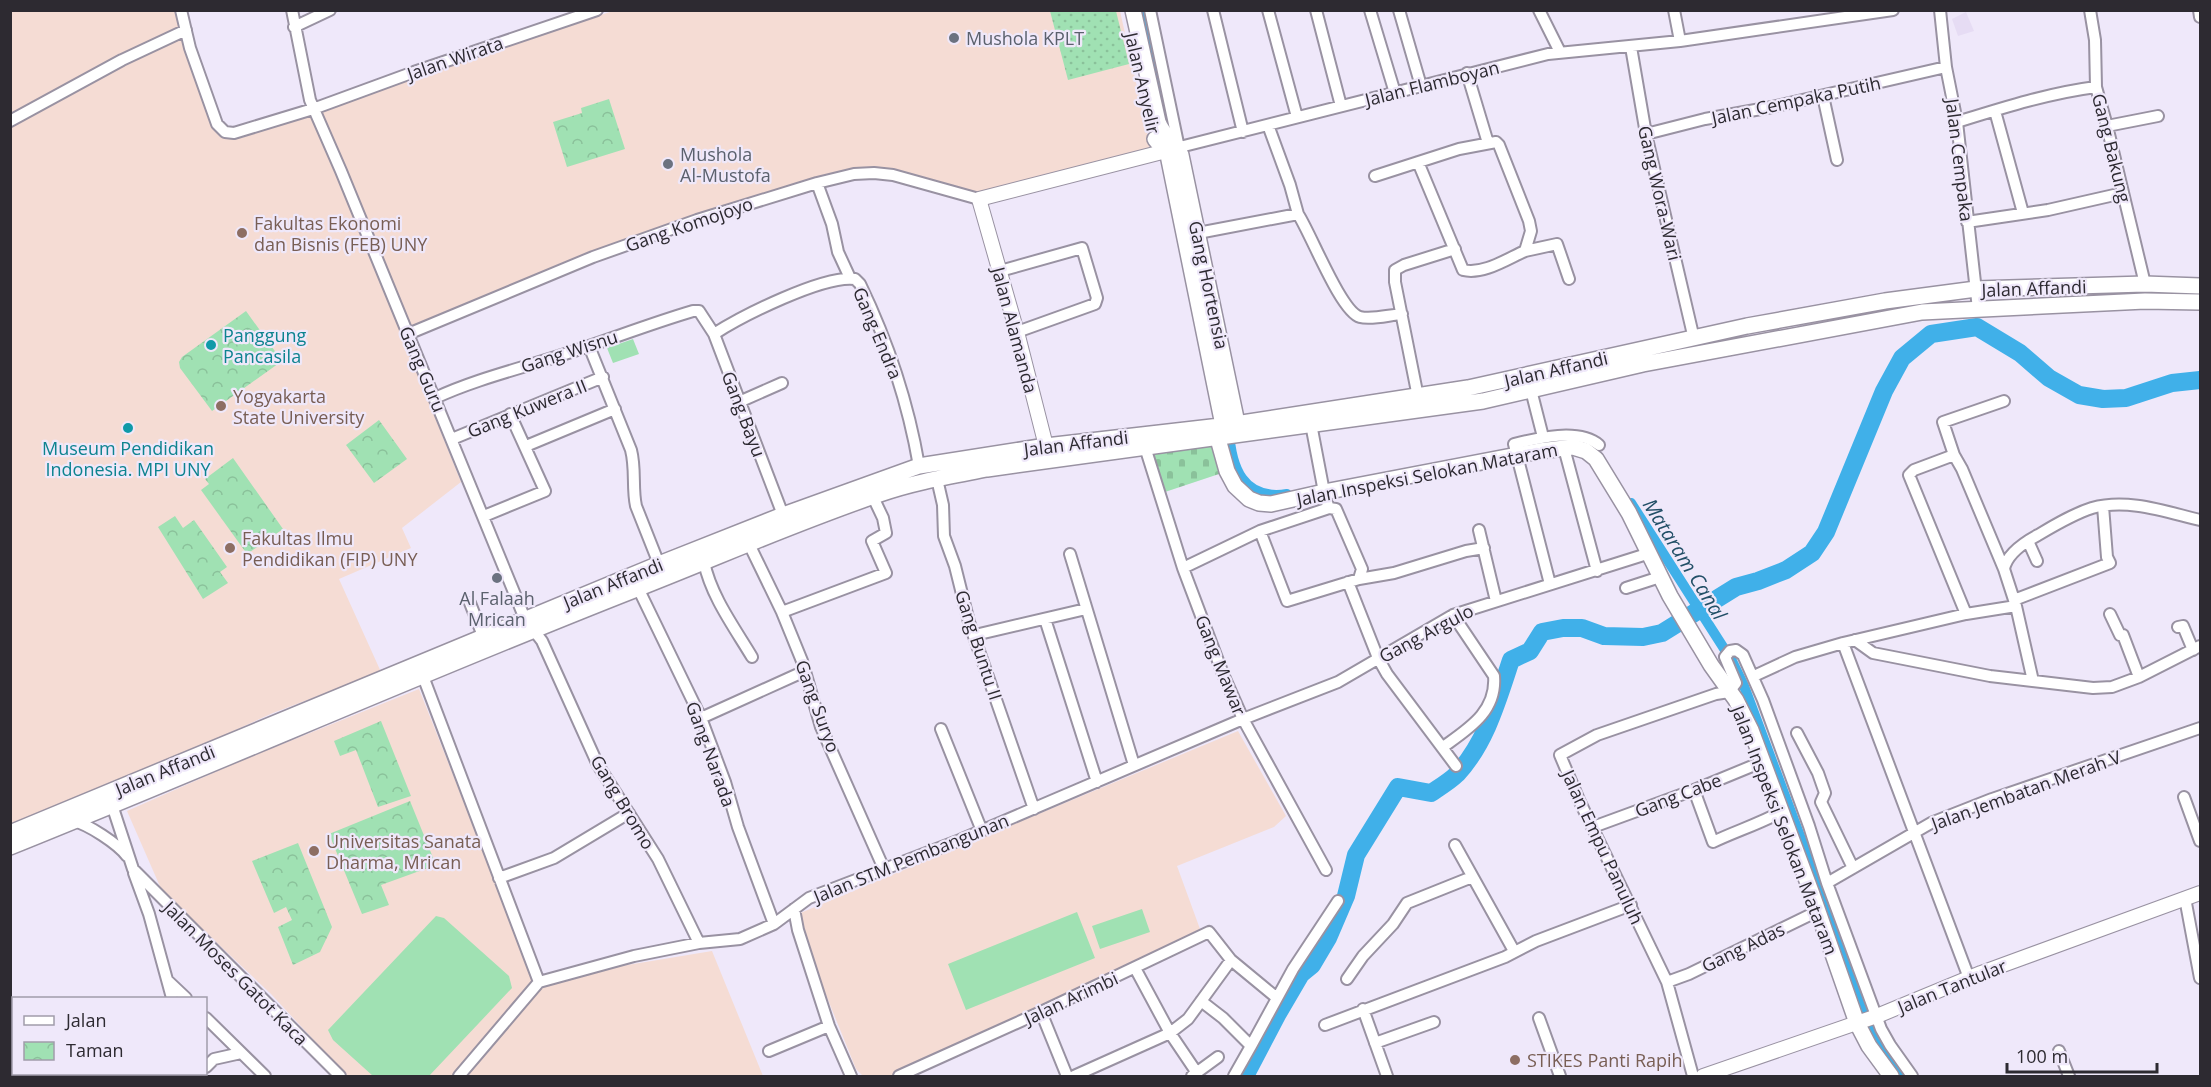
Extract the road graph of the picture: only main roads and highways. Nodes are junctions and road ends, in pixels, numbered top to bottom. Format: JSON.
{"nodes":[{"id":1,"x":1126,"y":10,"type":"edge"},
{"id":2,"x":1133,"y":10,"type":"edge"},
{"id":3,"x":1174,"y":149,"type":"junction"},
{"id":4,"x":2200,"y":286,"type":"edge"},
{"id":5,"x":2200,"y":302,"type":"edge"},
{"id":6,"x":1529,"y":383,"type":"junction"},
{"id":7,"x":1228,"y":432,"type":"junction"},
{"id":8,"x":1047,"y":453,"type":"junction"},
{"id":9,"x":875,"y":491,"type":"junction"},
{"id":10,"x":529,"y":624,"type":"junction"},
{"id":11,"x":420,"y":669,"type":"junction"},
{"id":12,"x":217,"y":755,"type":"junction"},
{"id":13,"x":10,"y":833,"type":"edge"},
{"id":14,"x":10,"y":847,"type":"edge"},
{"id":15,"x":1891,"y":1077,"type":"edge"}],
"edges":[{"from":1,"to":3,"type":"main road","name":"Jalan Anyelir"},
{"from":2,"to":3,"type":"main road","name":"Jalan Anyelir"},
{"from":3,"to":7,"type":"main road","name":"Gang Hortensia"},
{"from":3,"to":7,"type":"main road","name":"Gang Hortensia"},
{"from":4,"to":6,"type":"main road","name":"Jalan Affandi"},
{"from":5,"to":6,"type":"main road","name":"Jalan Affandi"},
{"from":6,"to":7,"type":"main road","name":"Jalan Affandi"},
{"from":6,"to":7,"type":"main road","name":"Jalan Affandi"},
{"from":7,"to":8,"type":"main road","name":"Jalan Affandi"},
{"from":7,"to":8,"type":"main road","name":"Jalan Affandi"},
{"from":7,"to":15,"type":"main road","name":"Jalan Inspeksi Selokan Mataram"},
{"from":8,"to":9,"type":"main road","name":"Jalan Affandi"},
{"from":8,"to":9,"type":"main road","name":"Jalan Affandi"},
{"from":9,"to":10,"type":"main road","name":"Jalan Affandi"},
{"from":9,"to":10,"type":"main road","name":"Jalan Affandi"},
{"from":10,"to":11,"type":"main road","name":"Jalan Affandi"},
{"from":10,"to":11,"type":"main road","name":"Jalan Affandi"},
{"from":11,"to":12,"type":"main road","name":"Jalan Affandi"},
{"from":12,"to":13,"type":"main road","name":"Jalan Affandi"},
{"from":12,"to":14,"type":"main road","name":"Jalan Affandi"}]}
